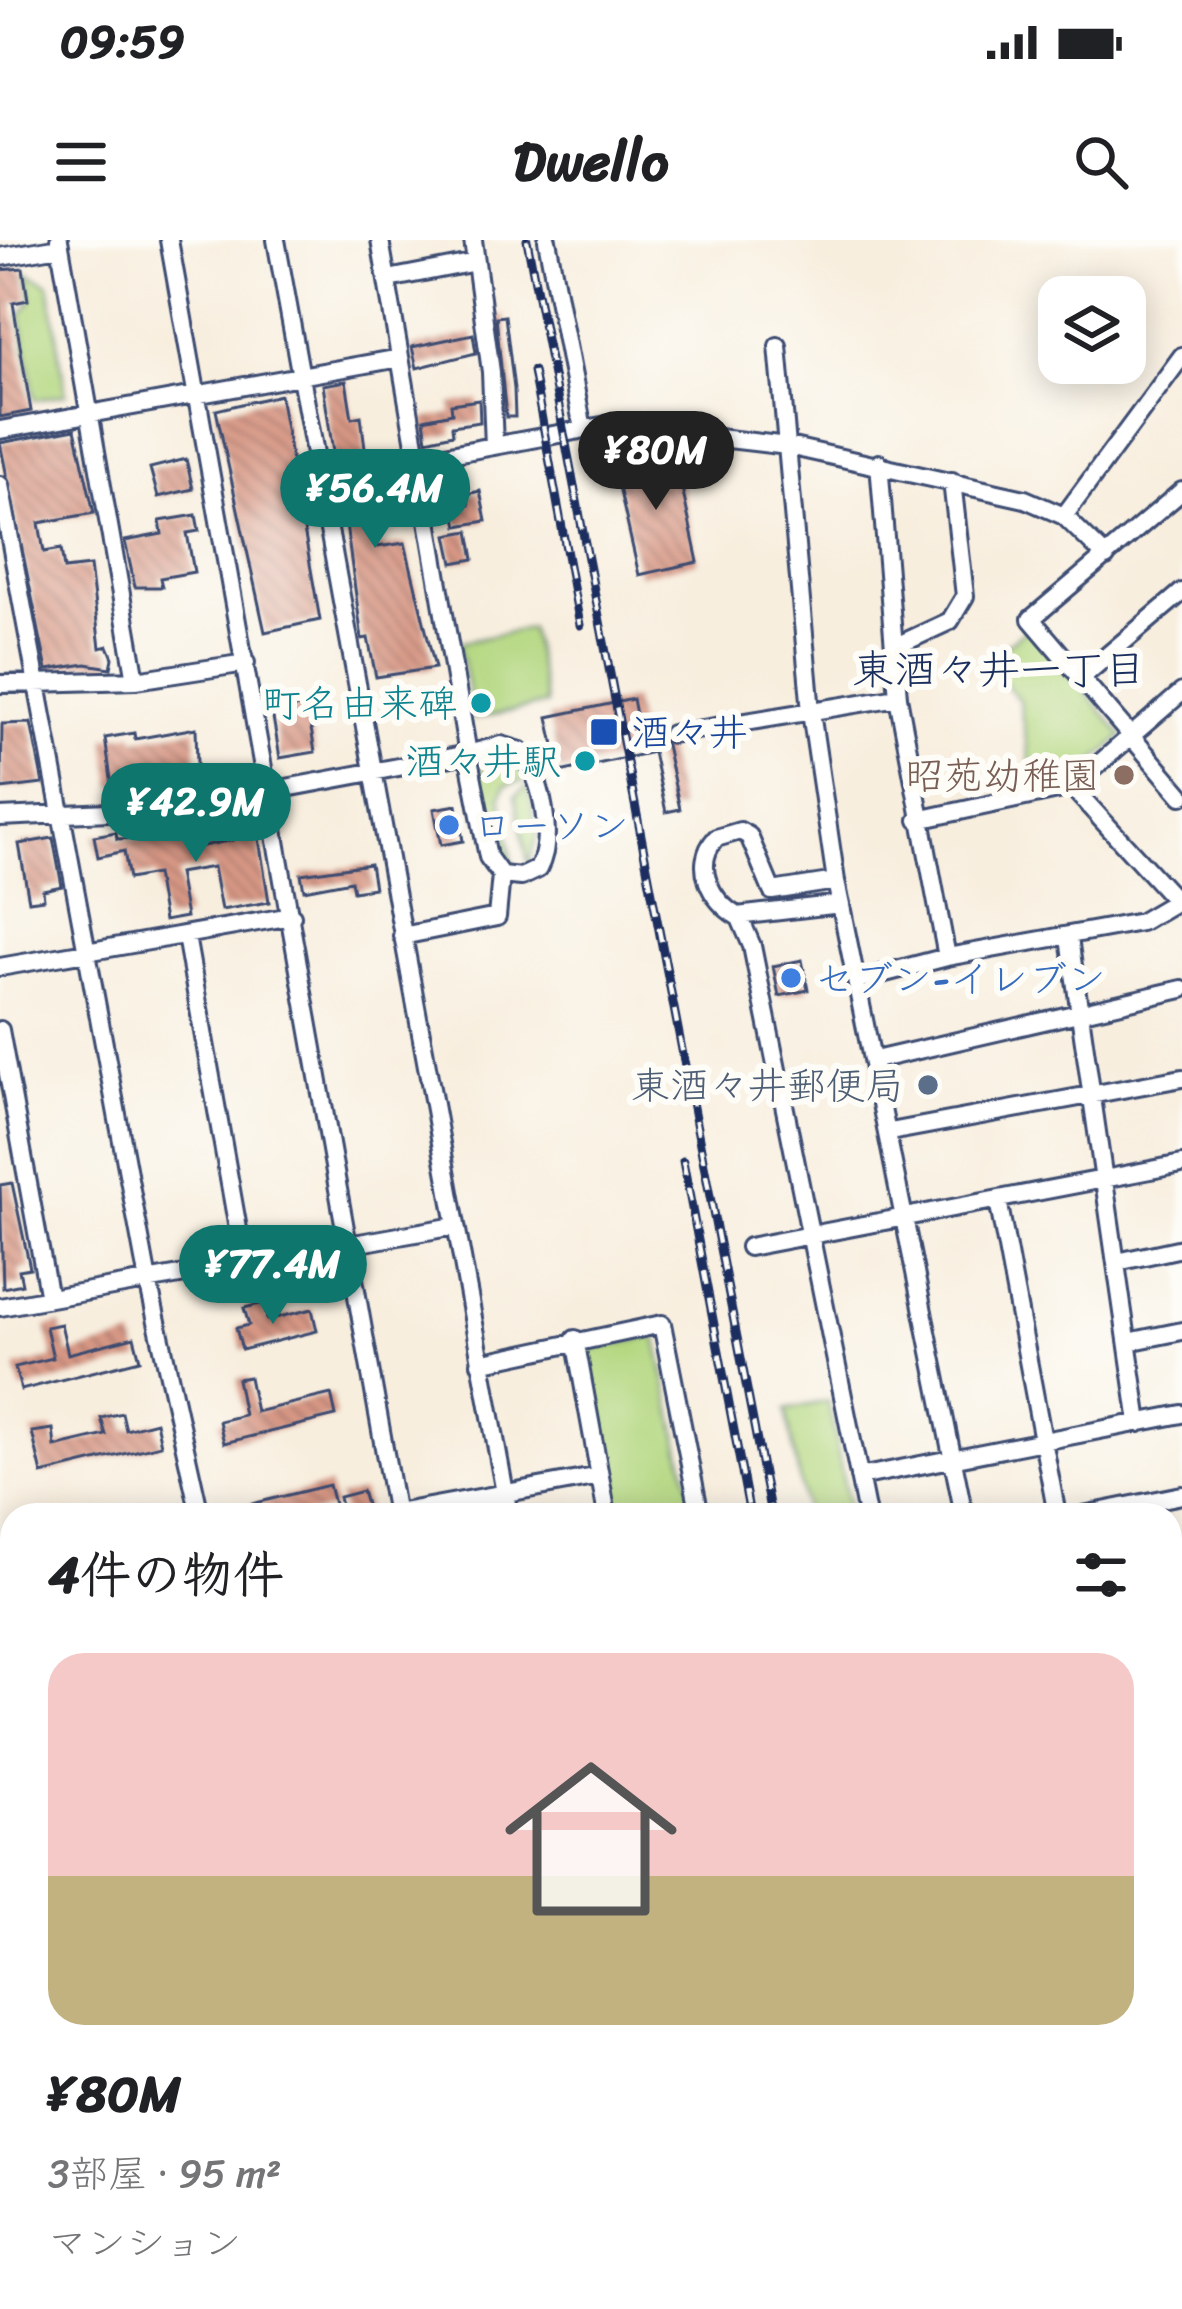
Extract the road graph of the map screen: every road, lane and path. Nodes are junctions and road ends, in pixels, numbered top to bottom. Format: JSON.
{"nodes":[{"id":1,"x":169,"y":240,"type":"edge"},
{"id":2,"x":276,"y":240,"type":"edge"},
{"id":3,"x":380,"y":240,"type":"edge"},
{"id":4,"x":472,"y":240,"type":"edge"},
{"id":5,"x":547,"y":240,"type":"edge"},
{"id":6,"x":59,"y":244,"type":"edge"},
{"id":7,"x":0,"y":257,"type":"edge"},
{"id":8,"x":476,"y":262,"type":"junction"},
{"id":9,"x":388,"y":279,"type":"junction"},
{"id":10,"x":778,"y":346,"type":"dead end"},
{"id":11,"x":1182,"y":356,"type":"edge"},
{"id":12,"x":400,"y":358,"type":"junction"},
{"id":13,"x":300,"y":376,"type":"junction"},
{"id":14,"x":199,"y":395,"type":"junction"},
{"id":15,"x":88,"y":415,"type":"junction"},
{"id":16,"x":583,"y":429,"type":"junction"},
{"id":17,"x":0,"y":430,"type":"edge"},
{"id":18,"x":494,"y":446,"type":"junction"},
{"id":19,"x":788,"y":446,"type":"junction"},
{"id":20,"x":418,"y":460,"type":"junction"},
{"id":21,"x":879,"y":463,"type":"junction"},
{"id":22,"x":952,"y":481,"type":"junction"},
{"id":23,"x":0,"y":485,"type":"edge"},
{"id":24,"x":1182,"y":491,"type":"edge"},
{"id":25,"x":1064,"y":516,"type":"junction"},
{"id":26,"x":1106,"y":557,"type":"junction"},
{"id":27,"x":1182,"y":592,"type":"edge"},
{"id":28,"x":894,"y":647,"type":"junction"},
{"id":29,"x":246,"y":663,"type":"junction"},
{"id":30,"x":1081,"y":678,"type":"junction"},
{"id":31,"x":136,"y":680,"type":"junction"},
{"id":32,"x":0,"y":684,"type":"edge"},
{"id":33,"x":38,"y":685,"type":"junction"},
{"id":34,"x":1182,"y":692,"type":"edge"},
{"id":35,"x":898,"y":697,"type":"junction"},
{"id":36,"x":811,"y":712,"type":"junction"},
{"id":37,"x":672,"y":734,"type":"dead end"},
{"id":38,"x":1130,"y":736,"type":"junction"},
{"id":39,"x":468,"y":754,"type":"junction"},
{"id":40,"x":372,"y":774,"type":"junction"},
{"id":41,"x":1072,"y":787,"type":"junction"},
{"id":42,"x":268,"y":792,"type":"junction"},
{"id":43,"x":1182,"y":795,"type":"edge"},
{"id":44,"x":62,"y":816,"type":"junction"},
{"id":45,"x":0,"y":818,"type":"edge"},
{"id":46,"x":919,"y":820,"type":"junction"},
{"id":47,"x":501,"y":875,"type":"junction"},
{"id":48,"x":836,"y":881,"type":"junction"},
{"id":49,"x":1179,"y":900,"type":"edge"},
{"id":50,"x":841,"y":904,"type":"junction"},
{"id":51,"x":292,"y":916,"type":"junction"},
{"id":52,"x":739,"y":916,"type":"junction"},
{"id":53,"x":186,"y":936,"type":"junction"},
{"id":54,"x":402,"y":936,"type":"junction"},
{"id":55,"x":1069,"y":938,"type":"junction"},
{"id":56,"x":87,"y":954,"type":"junction"},
{"id":57,"x":947,"y":957,"type":"junction"},
{"id":58,"x":0,"y":967,"type":"edge"},
{"id":59,"x":858,"y":980,"type":"junction"},
{"id":60,"x":1182,"y":988,"type":"edge"},
{"id":61,"x":1078,"y":1015,"type":"junction"},
{"id":62,"x":0,"y":1030,"type":"edge"},
{"id":63,"x":875,"y":1060,"type":"junction"},
{"id":64,"x":1182,"y":1078,"type":"edge"},
{"id":65,"x":1090,"y":1097,"type":"junction"},
{"id":66,"x":890,"y":1132,"type":"junction"},
{"id":67,"x":1182,"y":1164,"type":"edge"},
{"id":68,"x":1102,"y":1180,"type":"junction"},
{"id":69,"x":998,"y":1200,"type":"junction"},
{"id":70,"x":904,"y":1217,"type":"junction"},
{"id":71,"x":454,"y":1226,"type":"junction"},
{"id":72,"x":811,"y":1234,"type":"junction"},
{"id":73,"x":349,"y":1243,"type":"junction"},
{"id":74,"x":749,"y":1247,"type":"dead end"},
{"id":75,"x":1182,"y":1248,"type":"edge"},
{"id":76,"x":1118,"y":1262,"type":"junction"},
{"id":77,"x":244,"y":1263,"type":"junction"},
{"id":78,"x":148,"y":1280,"type":"junction"},
{"id":79,"x":49,"y":1298,"type":"junction"},
{"id":80,"x":0,"y":1307,"type":"edge"},
{"id":81,"x":1182,"y":1331,"type":"edge"},
{"id":82,"x":575,"y":1339,"type":"junction"},
{"id":83,"x":1128,"y":1342,"type":"junction"},
{"id":84,"x":480,"y":1363,"type":"junction"},
{"id":85,"x":1182,"y":1414,"type":"edge"},
{"id":86,"x":1139,"y":1423,"type":"junction"},
{"id":87,"x":1043,"y":1442,"type":"junction"},
{"id":88,"x":955,"y":1459,"type":"junction"},
{"id":89,"x":600,"y":1476,"type":"junction"},
{"id":90,"x":859,"y":1478,"type":"junction"},
{"id":91,"x":505,"y":1491,"type":"junction"},
{"id":92,"x":1182,"y":1495,"type":"edge"},
{"id":93,"x":197,"y":1503,"type":"edge"},
{"id":94,"x":394,"y":1503,"type":"edge"},
{"id":95,"x":448,"y":1503,"type":"edge"},
{"id":96,"x":507,"y":1503,"type":"edge"},
{"id":97,"x":605,"y":1503,"type":"edge"},
{"id":98,"x":698,"y":1503,"type":"edge"},
{"id":99,"x":864,"y":1503,"type":"edge"},
{"id":100,"x":962,"y":1503,"type":"edge"},
{"id":101,"x":1056,"y":1503,"type":"edge"},
{"id":102,"x":1142,"y":1503,"type":"edge"}],
"edges":[{"from":1,"to":14,"type":"street"},
{"from":2,"to":13,"type":"street"},
{"from":3,"to":9,"type":"street"},
{"from":4,"to":8,"type":"street"},
{"from":5,"to":16,"type":"street"},
{"from":6,"to":7,"type":"street"},
{"from":6,"to":15,"type":"street"},
{"from":8,"to":9,"type":"street"},
{"from":8,"to":18,"type":"street"},
{"from":9,"to":12,"type":"street"},
{"from":10,"to":19,"type":"street"},
{"from":11,"to":25,"type":"street"},
{"from":12,"to":13,"type":"street"},
{"from":12,"to":20,"type":"street"},
{"from":13,"to":14,"type":"street"},
{"from":13,"to":40,"type":"street"},
{"from":14,"to":15,"type":"street"},
{"from":14,"to":29,"type":"street"},
{"from":15,"to":17,"type":"street"},
{"from":15,"to":31,"type":"street"},
{"from":16,"to":18,"type":"street"},
{"from":16,"to":19,"type":"street"},
{"from":18,"to":20,"type":"street"},
{"from":19,"to":21,"type":"street"},
{"from":19,"to":36,"type":"street"},
{"from":20,"to":39,"type":"street"},
{"from":21,"to":22,"type":"street"},
{"from":21,"to":28,"type":"street"},
{"from":22,"to":25,"type":"street"},
{"from":22,"to":28,"type":"street"},
{"from":23,"to":33,"type":"street"},
{"from":24,"to":26,"type":"street"},
{"from":25,"to":26,"type":"street"},
{"from":26,"to":30,"type":"street"},
{"from":27,"to":30,"type":"street"},
{"from":28,"to":35,"type":"street"},
{"from":29,"to":31,"type":"street"},
{"from":29,"to":42,"type":"street"},
{"from":30,"to":38,"type":"street"},
{"from":31,"to":33,"type":"street"},
{"from":32,"to":33,"type":"street"},
{"from":33,"to":44,"type":"street"},
{"from":34,"to":38,"type":"street"},
{"from":35,"to":36,"type":"street"},
{"from":35,"to":46,"type":"street"},
{"from":36,"to":37,"type":"street"},
{"from":36,"to":48,"type":"street"},
{"from":38,"to":41,"type":"street"},
{"from":38,"to":43,"type":"street"},
{"from":39,"to":40,"type":"street"},
{"from":39,"to":47,"type":"street"},
{"from":39,"to":47,"type":"street"},
{"from":40,"to":42,"type":"street"},
{"from":40,"to":54,"type":"street"},
{"from":41,"to":46,"type":"street"},
{"from":41,"to":49,"type":"street"},
{"from":42,"to":44,"type":"street"},
{"from":42,"to":51,"type":"street"},
{"from":44,"to":45,"type":"street"},
{"from":44,"to":56,"type":"street"},
{"from":46,"to":57,"type":"street"},
{"from":47,"to":54,"type":"street"},
{"from":48,"to":50,"type":"street"},
{"from":48,"to":52,"type":"street"},
{"from":49,"to":55,"type":"street"},
{"from":50,"to":52,"type":"street"},
{"from":50,"to":59,"type":"street"},
{"from":51,"to":53,"type":"street"},
{"from":51,"to":73,"type":"street"},
{"from":52,"to":72,"type":"street"},
{"from":53,"to":56,"type":"street"},
{"from":53,"to":77,"type":"street"},
{"from":54,"to":71,"type":"street"},
{"from":55,"to":57,"type":"street"},
{"from":55,"to":61,"type":"street"},
{"from":56,"to":58,"type":"street"},
{"from":56,"to":78,"type":"street"},
{"from":57,"to":59,"type":"street"},
{"from":59,"to":63,"type":"street"},
{"from":60,"to":61,"type":"street"},
{"from":61,"to":63,"type":"street"},
{"from":61,"to":65,"type":"street"},
{"from":62,"to":79,"type":"street"},
{"from":63,"to":66,"type":"street"},
{"from":64,"to":65,"type":"street"},
{"from":65,"to":66,"type":"street"},
{"from":65,"to":68,"type":"street"},
{"from":66,"to":70,"type":"street"},
{"from":67,"to":68,"type":"street"},
{"from":68,"to":69,"type":"street"},
{"from":68,"to":76,"type":"street"},
{"from":69,"to":70,"type":"street"},
{"from":69,"to":87,"type":"street"},
{"from":70,"to":72,"type":"street"},
{"from":70,"to":88,"type":"street"},
{"from":71,"to":73,"type":"street"},
{"from":71,"to":84,"type":"street"},
{"from":72,"to":74,"type":"street"},
{"from":72,"to":90,"type":"street"},
{"from":73,"to":77,"type":"street"},
{"from":73,"to":94,"type":"street"},
{"from":75,"to":76,"type":"street"},
{"from":76,"to":83,"type":"street"},
{"from":77,"to":78,"type":"street"},
{"from":78,"to":79,"type":"street"},
{"from":78,"to":93,"type":"street"},
{"from":79,"to":80,"type":"street"},
{"from":81,"to":83,"type":"street"},
{"from":82,"to":84,"type":"street"},
{"from":82,"to":89,"type":"street"},
{"from":82,"to":98,"type":"street"},
{"from":83,"to":86,"type":"street"},
{"from":84,"to":91,"type":"street"},
{"from":85,"to":86,"type":"street"},
{"from":86,"to":87,"type":"street"},
{"from":87,"to":88,"type":"street"},
{"from":87,"to":101,"type":"street"},
{"from":88,"to":90,"type":"street"},
{"from":88,"to":100,"type":"street"},
{"from":89,"to":91,"type":"street"},
{"from":89,"to":97,"type":"street"},
{"from":90,"to":99,"type":"street"},
{"from":91,"to":95,"type":"street"},
{"from":91,"to":96,"type":"street"},
{"from":92,"to":102,"type":"street"}]}
